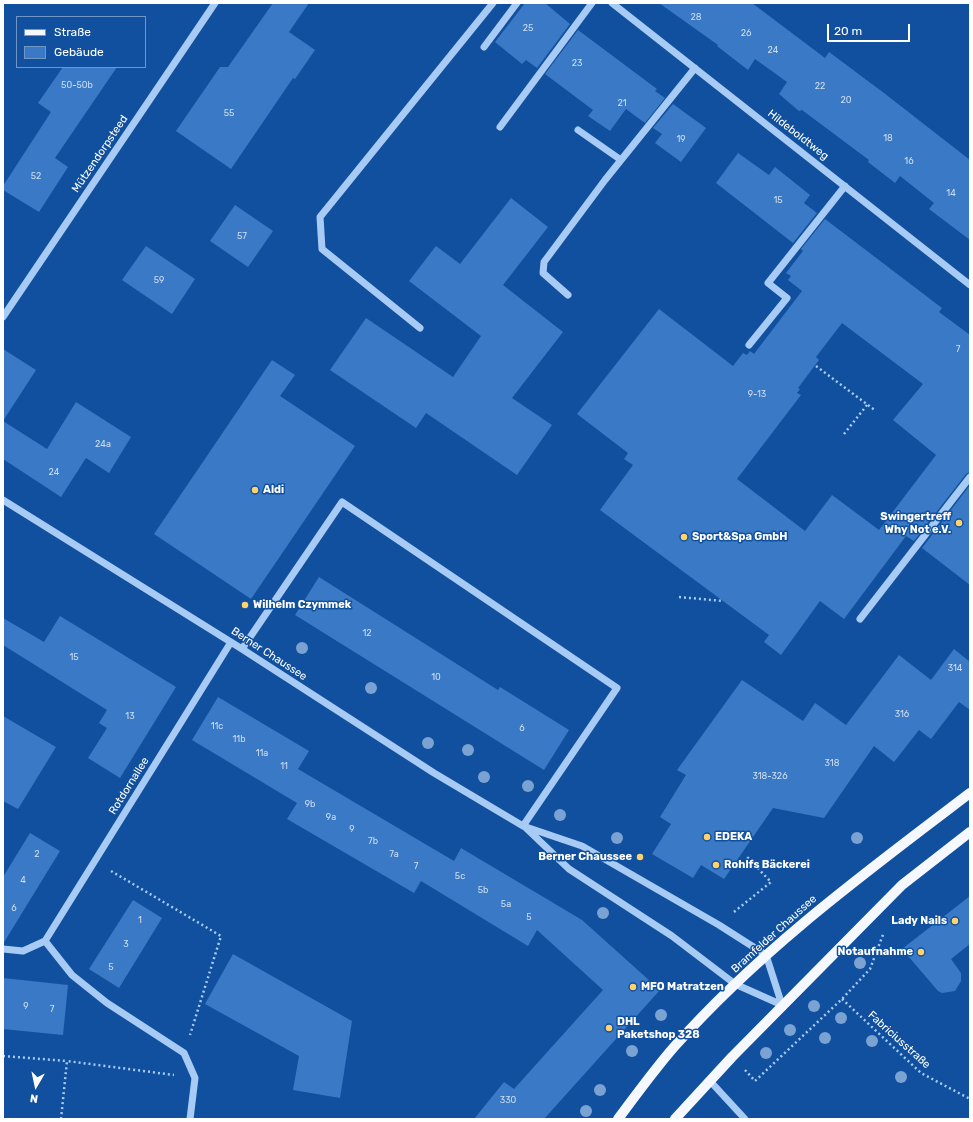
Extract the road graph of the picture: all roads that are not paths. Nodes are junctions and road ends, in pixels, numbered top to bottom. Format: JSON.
{"nodes":[{"id":1,"x":214,"y":3,"type":"edge"},
{"id":2,"x":493,"y":3,"type":"edge"},
{"id":3,"x":517,"y":3,"type":"edge"},
{"id":4,"x":592,"y":3,"type":"edge"},
{"id":5,"x":612,"y":3,"type":"edge"},
{"id":6,"x":484,"y":47,"type":"dead end"},
{"id":7,"x":695,"y":68,"type":"junction"},
{"id":8,"x":500,"y":127,"type":"dead end"},
{"id":9,"x":578,"y":130,"type":"dead end"},
{"id":10,"x":622,"y":160,"type":"junction"},
{"id":11,"x":845,"y":186,"type":"junction"},
{"id":12,"x":970,"y":285,"type":"edge"},
{"id":13,"x":568,"y":295,"type":"dead end"},
{"id":14,"x":3,"y":317,"type":"edge"},
{"id":15,"x":420,"y":328,"type":"dead end"},
{"id":16,"x":749,"y":345,"type":"dead end"},
{"id":17,"x":970,"y":477,"type":"edge"},
{"id":18,"x":3,"y":500,"type":"edge"},
{"id":19,"x":860,"y":619,"type":"dead end"},
{"id":20,"x":231,"y":642,"type":"junction"},
{"id":21,"x":242,"y":649,"type":"junction"},
{"id":22,"x":970,"y":793,"type":"edge"},
{"id":23,"x":524,"y":826,"type":"junction"},
{"id":24,"x":970,"y":832,"type":"edge"},
{"id":25,"x":45,"y":941,"type":"junction"},
{"id":26,"x":3,"y":949,"type":"edge"},
{"id":27,"x":766,"y":955,"type":"junction"},
{"id":28,"x":735,"y":984,"type":"junction"},
{"id":29,"x":782,"y":1005,"type":"junction"},
{"id":30,"x":710,"y":1081,"type":"junction"},
{"id":31,"x":190,"y":1119,"type":"edge"},
{"id":32,"x":618,"y":1119,"type":"edge"},
{"id":33,"x":675,"y":1119,"type":"edge"},
{"id":34,"x":745,"y":1119,"type":"edge"}],
"edges":[{"from":1,"to":14,"type":"street","name":"Mützendorpsteed"},
{"from":2,"to":15,"type":"street"},
{"from":3,"to":6,"type":"street"},
{"from":4,"to":8,"type":"street"},
{"from":5,"to":7,"type":"street","name":"Hildeboldtweg"},
{"from":7,"to":10,"type":"street"},
{"from":7,"to":11,"type":"street","name":"Hildeboldtweg"},
{"from":9,"to":10,"type":"street"},
{"from":10,"to":13,"type":"street"},
{"from":11,"to":12,"type":"street","name":"Hildeboldtweg"},
{"from":11,"to":16,"type":"street"},
{"from":17,"to":19,"type":"street"},
{"from":18,"to":20,"type":"street","name":"Berner Chaussee"},
{"from":20,"to":21,"type":"street","name":"Berner Chaussee"},
{"from":20,"to":25,"type":"street","name":"Rotdornallee"},
{"from":21,"to":23,"type":"street","name":"Berner Chaussee"},
{"from":21,"to":23,"type":"street"},
{"from":22,"to":27,"type":"main road","name":"Bramfelder Chaussee"},
{"from":23,"to":27,"type":"street","name":"Berner Chaussee"},
{"from":23,"to":28,"type":"street","name":"Berner Chaussee"},
{"from":24,"to":29,"type":"main road"},
{"from":25,"to":26,"type":"street"},
{"from":25,"to":31,"type":"street"},
{"from":27,"to":28,"type":"main road","name":"Bramfelder Chaussee"},
{"from":27,"to":29,"type":"street"},
{"from":28,"to":29,"type":"street","name":"Berner Chaussee"},
{"from":28,"to":32,"type":"main road","name":"Bramfelder Chaussee"},
{"from":29,"to":30,"type":"main road"},
{"from":30,"to":33,"type":"main road"},
{"from":30,"to":34,"type":"street"}]}
